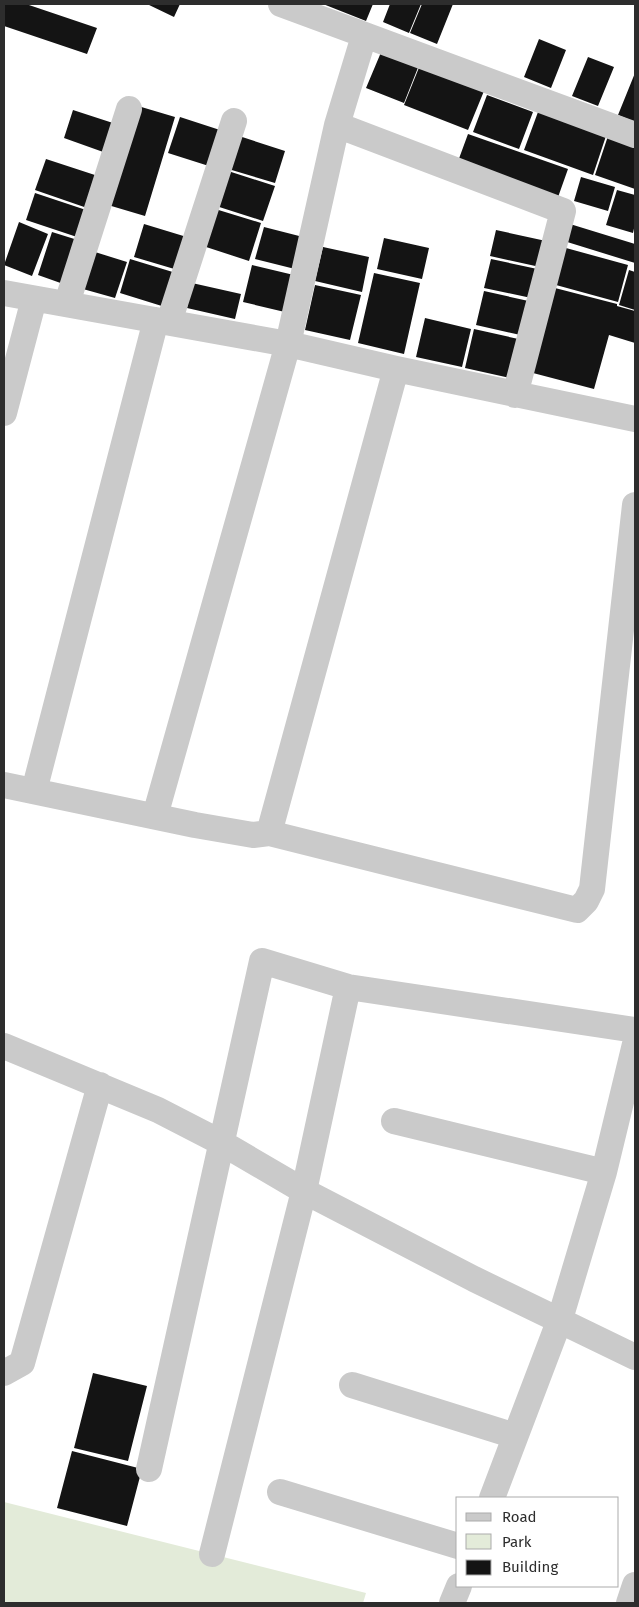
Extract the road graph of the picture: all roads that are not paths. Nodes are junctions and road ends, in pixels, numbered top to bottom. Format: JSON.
{"nodes":[{"id":1,"x":281,"y":4,"type":"edge"},
{"id":2,"x":364,"y":36,"type":"junction"},
{"id":3,"x":129,"y":109,"type":"dead end"},
{"id":4,"x":234,"y":121,"type":"dead end"},
{"id":5,"x":337,"y":125,"type":"junction"},
{"id":6,"x":635,"y":135,"type":"edge"},
{"id":7,"x":4,"y":293,"type":"edge"},
{"id":8,"x":34,"y":299,"type":"junction"},
{"id":9,"x":67,"y":304,"type":"junction"},
{"id":10,"x":163,"y":321,"type":"junction"},
{"id":11,"x":288,"y":344,"type":"junction"},
{"id":12,"x":396,"y":370,"type":"junction"},
{"id":13,"x":515,"y":395,"type":"junction"},
{"id":14,"x":4,"y":413,"type":"edge"},
{"id":15,"x":635,"y":419,"type":"edge"},
{"id":16,"x":635,"y":505,"type":"edge"},
{"id":17,"x":4,"y":785,"type":"edge"},
{"id":18,"x":34,"y":791,"type":"junction"},
{"id":19,"x":155,"y":816,"type":"junction"},
{"id":20,"x":269,"y":833,"type":"junction"},
{"id":21,"x":348,"y":987,"type":"junction"},
{"id":22,"x":635,"y":1030,"type":"edge"},
{"id":23,"x":635,"y":1044,"type":"edge"},
{"id":24,"x":4,"y":1046,"type":"edge"},
{"id":25,"x":100,"y":1085,"type":"junction"},
{"id":26,"x":394,"y":1121,"type":"dead end"},
{"id":27,"x":222,"y":1143,"type":"junction"},
{"id":28,"x":604,"y":1172,"type":"junction"},
{"id":29,"x":304,"y":1192,"type":"junction"},
{"id":30,"x":560,"y":1319,"type":"junction"},
{"id":31,"x":635,"y":1357,"type":"edge"},
{"id":32,"x":4,"y":1374,"type":"edge"},
{"id":33,"x":352,"y":1385,"type":"dead end"},
{"id":34,"x":515,"y":1436,"type":"junction"},
{"id":35,"x":150,"y":1469,"type":"dead end"},
{"id":36,"x":280,"y":1492,"type":"dead end"},
{"id":37,"x":492,"y":1497,"type":"edge"},
{"id":38,"x":456,"y":1545,"type":"edge"},
{"id":39,"x":212,"y":1554,"type":"dead end"},
{"id":40,"x":635,"y":1585,"type":"edge"},
{"id":41,"x":459,"y":1587,"type":"edge"},
{"id":42,"x":452,"y":1603,"type":"edge"},
{"id":43,"x":629,"y":1603,"type":"edge"}],
"edges":[{"from":1,"to":2,"type":"street"},
{"from":2,"to":5,"type":"street"},
{"from":2,"to":6,"type":"street"},
{"from":3,"to":9,"type":"street"},
{"from":4,"to":10,"type":"street"},
{"from":5,"to":11,"type":"street"},
{"from":5,"to":13,"type":"street"},
{"from":7,"to":8,"type":"street"},
{"from":8,"to":9,"type":"street"},
{"from":8,"to":14,"type":"street"},
{"from":9,"to":10,"type":"street"},
{"from":10,"to":11,"type":"street"},
{"from":10,"to":18,"type":"street"},
{"from":11,"to":12,"type":"street"},
{"from":11,"to":19,"type":"street"},
{"from":12,"to":13,"type":"street"},
{"from":12,"to":20,"type":"street"},
{"from":13,"to":15,"type":"street"},
{"from":16,"to":20,"type":"street"},
{"from":17,"to":18,"type":"street"},
{"from":18,"to":19,"type":"street"},
{"from":19,"to":20,"type":"street"},
{"from":21,"to":22,"type":"street"},
{"from":21,"to":27,"type":"street"},
{"from":21,"to":29,"type":"street"},
{"from":23,"to":28,"type":"street"},
{"from":24,"to":25,"type":"street"},
{"from":25,"to":27,"type":"street"},
{"from":25,"to":32,"type":"street"},
{"from":26,"to":28,"type":"street"},
{"from":27,"to":29,"type":"street"},
{"from":27,"to":35,"type":"street"},
{"from":28,"to":30,"type":"street"},
{"from":29,"to":30,"type":"street"},
{"from":29,"to":39,"type":"street"},
{"from":30,"to":31,"type":"street"},
{"from":30,"to":34,"type":"street"},
{"from":33,"to":34,"type":"street"},
{"from":34,"to":37,"type":"street"},
{"from":36,"to":38,"type":"street"},
{"from":40,"to":43,"type":"street"},
{"from":41,"to":42,"type":"street"}]}
